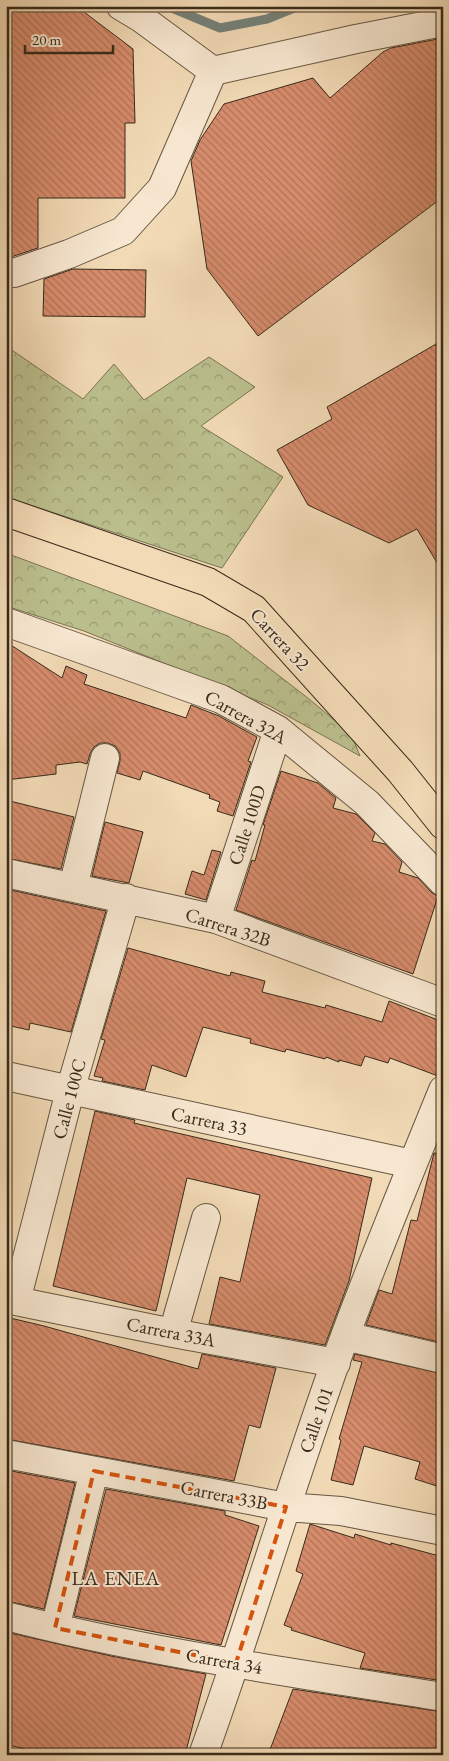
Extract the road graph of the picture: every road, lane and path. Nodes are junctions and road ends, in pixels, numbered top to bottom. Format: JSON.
{"nodes":[{"id":1,"x":121,"y":6,"type":"edge"},
{"id":2,"x":443,"y":22,"type":"edge"},
{"id":3,"x":213,"y":71,"type":"junction"},
{"id":4,"x":6,"y":273,"type":"edge"},
{"id":5,"x":6,"y":512,"type":"edge"},
{"id":6,"x":6,"y":622,"type":"edge"},
{"id":7,"x":278,"y":730,"type":"junction"},
{"id":8,"x":105,"y":758,"type":"dead end"},
{"id":9,"x":443,"y":825,"type":"edge"},
{"id":10,"x":6,"y":873,"type":"edge"},
{"id":11,"x":443,"y":882,"type":"edge"},
{"id":12,"x":73,"y":887,"type":"junction"},
{"id":13,"x":126,"y":898,"type":"junction"},
{"id":14,"x":216,"y":919,"type":"junction"},
{"id":15,"x":443,"y":1003,"type":"edge"},
{"id":16,"x":6,"y":1076,"type":"edge"},
{"id":17,"x":443,"y":1090,"type":"edge"},
{"id":18,"x":70,"y":1091,"type":"junction"},
{"id":19,"x":412,"y":1164,"type":"junction"},
{"id":20,"x":206,"y":1218,"type":"dead end"},
{"id":21,"x":11,"y":1300,"type":"edge"},
{"id":22,"x":173,"y":1333,"type":"junction"},
{"id":23,"x":345,"y":1336,"type":"junction"},
{"id":24,"x":443,"y":1359,"type":"edge"},
{"id":25,"x":336,"y":1363,"type":"junction"},
{"id":26,"x":6,"y":1454,"type":"edge"},
{"id":27,"x":94,"y":1471,"type":"junction"},
{"id":28,"x":286,"y":1507,"type":"junction"},
{"id":29,"x":443,"y":1531,"type":"edge"},
{"id":30,"x":6,"y":1616,"type":"edge"},
{"id":31,"x":55,"y":1628,"type":"junction"},
{"id":32,"x":236,"y":1664,"type":"junction"},
{"id":33,"x":443,"y":1697,"type":"edge"},
{"id":34,"x":203,"y":1755,"type":"edge"}],
"edges":[{"from":1,"to":3,"type":"street"},
{"from":2,"to":3,"type":"street"},
{"from":3,"to":4,"type":"street"},
{"from":5,"to":9,"type":"main road","name":"Carrera 32"},
{"from":6,"to":7,"type":"street","name":"Carrera 32A"},
{"from":7,"to":11,"type":"street","name":"Carrera 32A"},
{"from":7,"to":14,"type":"street","name":"Calle 100D"},
{"from":8,"to":12,"type":"street"},
{"from":10,"to":12,"type":"street","name":"Carrera 32B"},
{"from":12,"to":13,"type":"street","name":"Carrera 32B"},
{"from":13,"to":14,"type":"street","name":"Carrera 32B"},
{"from":13,"to":18,"type":"street","name":"Calle 100C"},
{"from":14,"to":15,"type":"street","name":"Carrera 32B"},
{"from":16,"to":18,"type":"street","name":"Carrera 33"},
{"from":17,"to":19,"type":"street","name":"Calle 101"},
{"from":18,"to":19,"type":"street","name":"Carrera 33"},
{"from":18,"to":21,"type":"street","name":"Calle 100C"},
{"from":19,"to":23,"type":"street","name":"Calle 101"},
{"from":20,"to":22,"type":"street"},
{"from":21,"to":22,"type":"street","name":"Carrera 33A"},
{"from":22,"to":25,"type":"street","name":"Carrera 33A"},
{"from":23,"to":24,"type":"street"},
{"from":23,"to":25,"type":"street","name":"Calle 101"},
{"from":25,"to":28,"type":"street","name":"Calle 101"},
{"from":26,"to":27,"type":"street","name":"Carrera 33B"},
{"from":27,"to":28,"type":"street","name":"Carrera 33B"},
{"from":27,"to":31,"type":"street"},
{"from":28,"to":29,"type":"street","name":"Carrera 33B"},
{"from":28,"to":32,"type":"street","name":"Calle 101"},
{"from":30,"to":31,"type":"street","name":"Carrera 34"},
{"from":31,"to":32,"type":"street","name":"Carrera 34"},
{"from":32,"to":33,"type":"street","name":"Carrera 34"},
{"from":32,"to":34,"type":"street","name":"Calle 101"}]}
